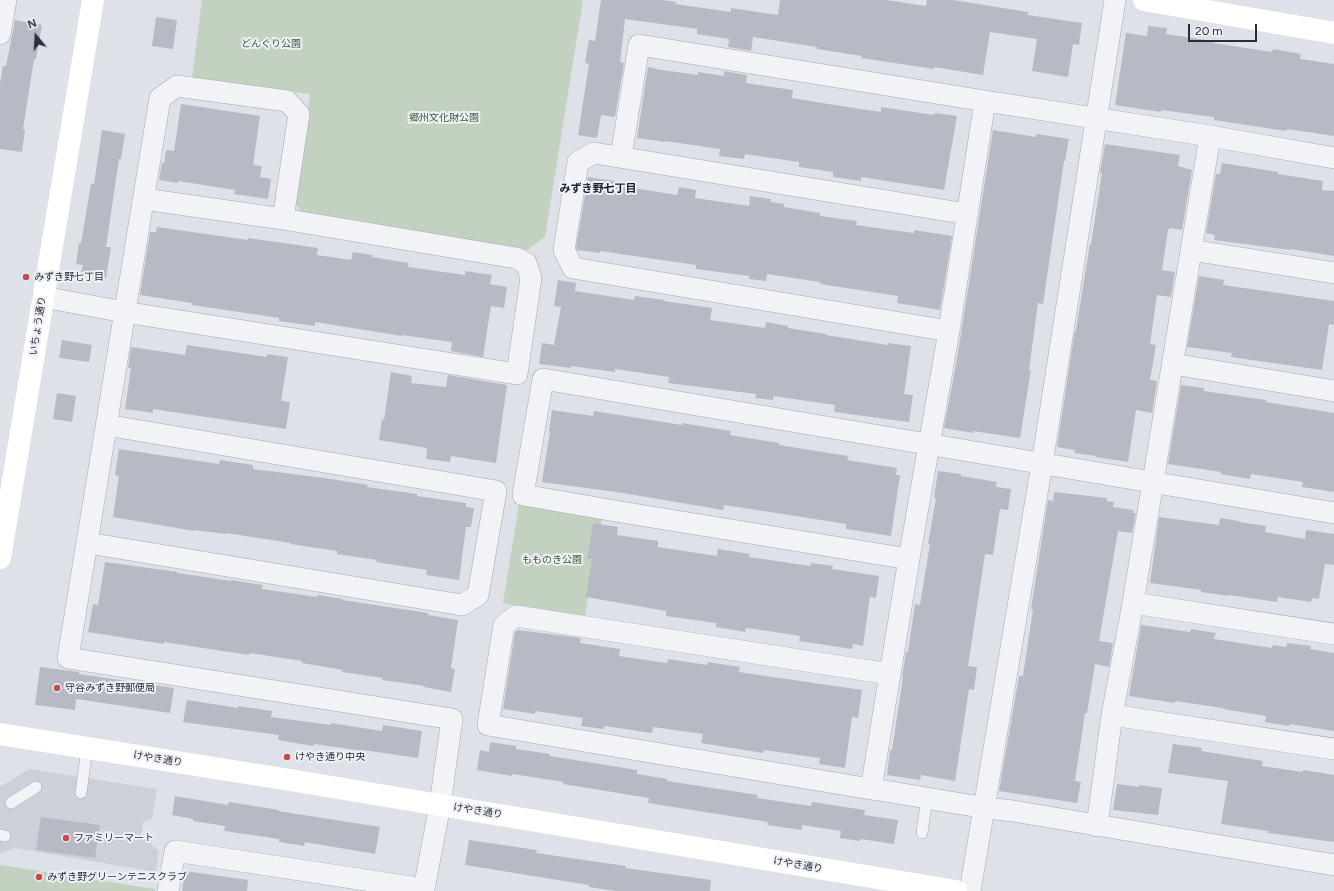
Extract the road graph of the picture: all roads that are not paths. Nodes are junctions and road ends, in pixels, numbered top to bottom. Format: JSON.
{"nodes":[{"id":1,"x":6,"y":0,"type":"edge"},
{"id":2,"x":93,"y":0,"type":"edge"},
{"id":3,"x":1115,"y":0,"type":"edge"},
{"id":4,"x":1144,"y":0,"type":"edge"},
{"id":5,"x":1334,"y":33,"type":"edge"},
{"id":6,"x":0,"y":34,"type":"edge"},
{"id":7,"x":985,"y":101,"type":"junction"},
{"id":8,"x":1097,"y":118,"type":"junction"},
{"id":9,"x":1210,"y":136,"type":"junction"},
{"id":10,"x":621,"y":156,"type":"junction"},
{"id":11,"x":1334,"y":158,"type":"edge"},
{"id":12,"x":144,"y":199,"type":"junction"},
{"id":13,"x":967,"y":214,"type":"junction"},
{"id":14,"x":283,"y":220,"type":"junction"},
{"id":15,"x":1191,"y":250,"type":"junction"},
{"id":16,"x":1334,"y":273,"type":"edge"},
{"id":17,"x":43,"y":297,"type":"junction"},
{"id":18,"x":124,"y":312,"type":"junction"},
{"id":19,"x":949,"y":331,"type":"junction"},
{"id":20,"x":1173,"y":364,"type":"junction"},
{"id":21,"x":1334,"y":391,"type":"edge"},
{"id":22,"x":106,"y":425,"type":"junction"},
{"id":23,"x":929,"y":444,"type":"junction"},
{"id":24,"x":1042,"y":464,"type":"junction"},
{"id":25,"x":1153,"y":481,"type":"junction"},
{"id":26,"x":1334,"y":513,"type":"edge"},
{"id":27,"x":88,"y":543,"type":"junction"},
{"id":28,"x":0,"y":558,"type":"edge"},
{"id":29,"x":908,"y":559,"type":"junction"},
{"id":30,"x":1133,"y":603,"type":"junction"},
{"id":31,"x":1334,"y":634,"type":"edge"},
{"id":32,"x":890,"y":674,"type":"junction"},
{"id":33,"x":1112,"y":715,"type":"junction"},
{"id":34,"x":0,"y":734,"type":"edge"},
{"id":35,"x":87,"y":748,"type":"junction"},
{"id":36,"x":1334,"y":749,"type":"edge"},
{"id":37,"x":36,"y":787,"type":"dead end"},
{"id":38,"x":871,"y":789,"type":"junction"},
{"id":39,"x":81,"y":793,"type":"dead end"},
{"id":40,"x":927,"y":797,"type":"junction"},
{"id":41,"x":11,"y":804,"type":"dead end"},
{"id":42,"x":440,"y":805,"type":"junction"},
{"id":43,"x":985,"y":808,"type":"junction"},
{"id":44,"x":1097,"y":826,"type":"junction"},
{"id":45,"x":922,"y":833,"type":"dead end"},
{"id":46,"x":1334,"y":865,"type":"edge"},
{"id":47,"x":168,"y":891,"type":"edge"},
{"id":48,"x":956,"y":891,"type":"edge"},
{"id":49,"x":970,"y":891,"type":"edge"}],
"edges":[{"from":1,"to":6,"type":"street"},
{"from":2,"to":17,"type":"main road","name":"いちょう通り"},
{"from":3,"to":8,"type":"street"},
{"from":4,"to":5,"type":"main road"},
{"from":7,"to":8,"type":"street"},
{"from":7,"to":10,"type":"street"},
{"from":7,"to":13,"type":"street"},
{"from":8,"to":9,"type":"street"},
{"from":8,"to":24,"type":"street"},
{"from":9,"to":11,"type":"street"},
{"from":9,"to":15,"type":"street"},
{"from":10,"to":13,"type":"street"},
{"from":10,"to":19,"type":"street"},
{"from":12,"to":14,"type":"street"},
{"from":12,"to":14,"type":"street"},
{"from":12,"to":18,"type":"street"},
{"from":13,"to":19,"type":"street"},
{"from":14,"to":18,"type":"street"},
{"from":15,"to":16,"type":"street"},
{"from":15,"to":20,"type":"street"},
{"from":17,"to":18,"type":"street"},
{"from":17,"to":28,"type":"main road","name":"いちょう通り"},
{"from":18,"to":22,"type":"street"},
{"from":19,"to":23,"type":"street"},
{"from":20,"to":21,"type":"street"},
{"from":20,"to":25,"type":"street"},
{"from":22,"to":27,"type":"street"},
{"from":22,"to":27,"type":"street"},
{"from":23,"to":24,"type":"street"},
{"from":23,"to":29,"type":"street"},
{"from":23,"to":29,"type":"street"},
{"from":24,"to":25,"type":"street"},
{"from":24,"to":43,"type":"street"},
{"from":25,"to":26,"type":"street"},
{"from":25,"to":30,"type":"street"},
{"from":27,"to":42,"type":"street"},
{"from":29,"to":32,"type":"street"},
{"from":30,"to":31,"type":"street"},
{"from":30,"to":33,"type":"street"},
{"from":32,"to":38,"type":"street"},
{"from":32,"to":38,"type":"street"},
{"from":33,"to":36,"type":"street"},
{"from":33,"to":44,"type":"street"},
{"from":34,"to":35,"type":"main road","name":"けやき通り"},
{"from":35,"to":39,"type":"lane"},
{"from":35,"to":42,"type":"main road","name":"けやき通り"},
{"from":37,"to":41,"type":"lane"},
{"from":38,"to":40,"type":"street"},
{"from":40,"to":43,"type":"street"},
{"from":40,"to":45,"type":"lane"},
{"from":42,"to":47,"type":"street"},
{"from":42,"to":48,"type":"main road","name":"けやき通り"},
{"from":43,"to":44,"type":"street"},
{"from":43,"to":49,"type":"street"},
{"from":44,"to":46,"type":"street"}]}
